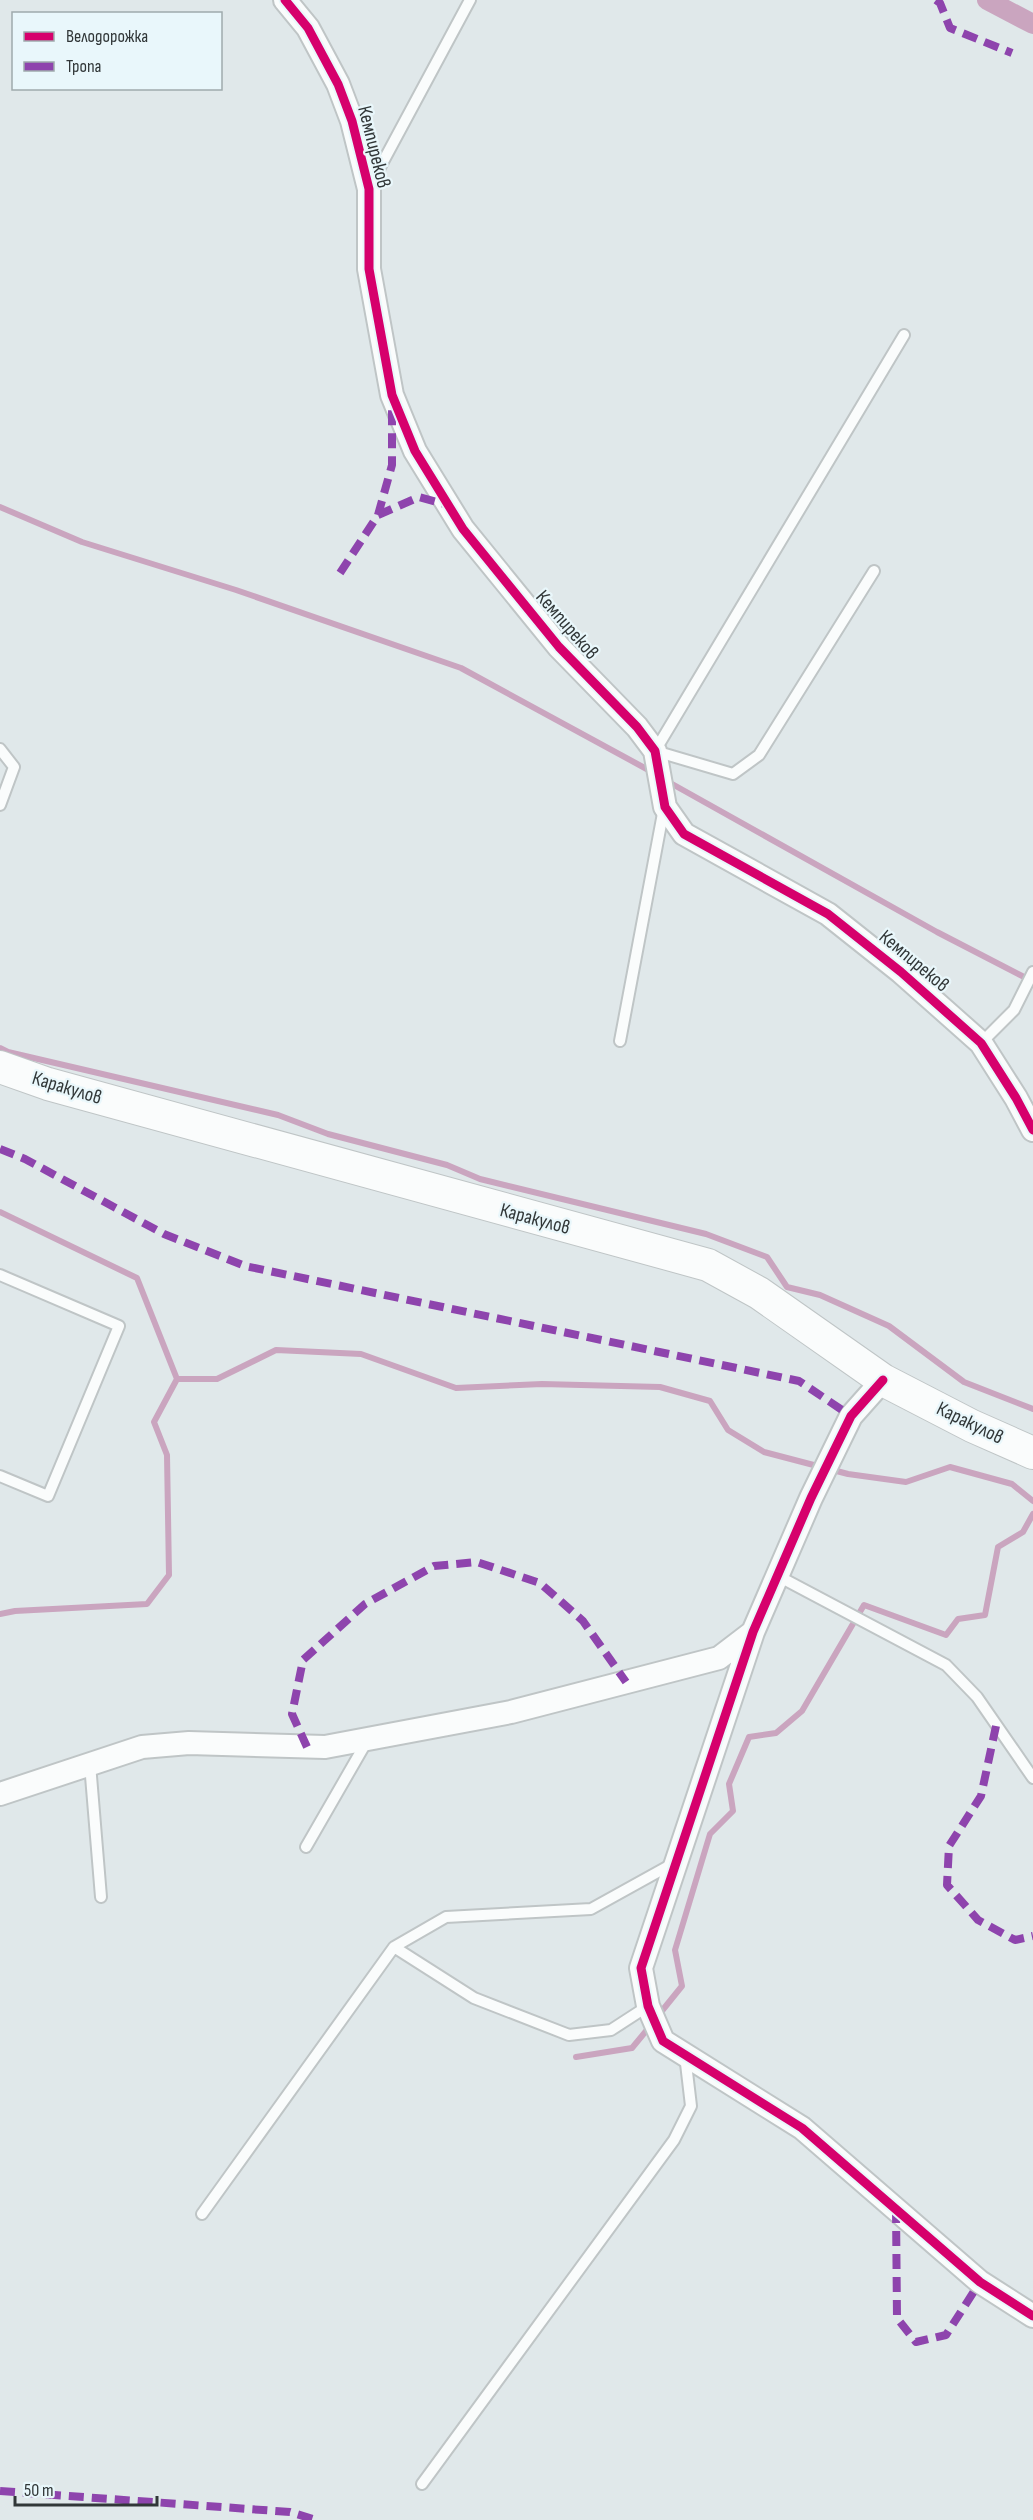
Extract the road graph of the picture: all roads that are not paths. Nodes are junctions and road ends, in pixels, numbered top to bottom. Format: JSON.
{"nodes":[{"id":1,"x":285,"y":0,"type":"edge"},
{"id":2,"x":470,"y":0,"type":"edge"},
{"id":3,"x":369,"y":189,"type":"junction"},
{"id":4,"x":904,"y":335,"type":"dead end"},
{"id":5,"x":874,"y":571,"type":"dead end"},
{"id":6,"x":0,"y":749,"type":"edge"},
{"id":7,"x":656,"y":756,"type":"junction"},
{"id":8,"x":664,"y":800,"type":"junction"},
{"id":9,"x":0,"y":806,"type":"edge"},
{"id":10,"x":1033,"y":972,"type":"edge"},
{"id":11,"x":620,"y":1041,"type":"dead end"},
{"id":12,"x":981,"y":1043,"type":"junction"},
{"id":13,"x":0,"y":1067,"type":"edge"},
{"id":14,"x":1033,"y":1130,"type":"edge"},
{"id":15,"x":0,"y":1275,"type":"edge"},
{"id":16,"x":883,"y":1380,"type":"junction"},
{"id":17,"x":1033,"y":1453,"type":"edge"},
{"id":18,"x":0,"y":1476,"type":"edge"},
{"id":19,"x":778,"y":1576,"type":"junction"},
{"id":20,"x":753,"y":1632,"type":"junction"},
{"id":21,"x":368,"y":1738,"type":"junction"},
{"id":22,"x":90,"y":1764,"type":"junction"},
{"id":23,"x":1033,"y":1778,"type":"edge"},
{"id":24,"x":0,"y":1794,"type":"edge"},
{"id":25,"x":306,"y":1847,"type":"dead end"},
{"id":26,"x":677,"y":1862,"type":"junction"},
{"id":27,"x":101,"y":1898,"type":"dead end"},
{"id":28,"x":394,"y":1947,"type":"junction"},
{"id":29,"x":648,"y":2006,"type":"junction"},
{"id":30,"x":685,"y":2055,"type":"junction"},
{"id":31,"x":202,"y":2214,"type":"dead end"},
{"id":32,"x":1033,"y":2316,"type":"edge"},
{"id":33,"x":422,"y":2484,"type":"dead end"}],
"edges":[{"from":1,"to":3,"type":"street","name":"Кемпиреков"},
{"from":2,"to":3,"type":"lane"},
{"from":3,"to":7,"type":"street","name":"Кемпиреков"},
{"from":4,"to":7,"type":"lane"},
{"from":5,"to":7,"type":"lane"},
{"from":6,"to":9,"type":"lane"},
{"from":7,"to":8,"type":"street","name":"Кемпиреков"},
{"from":8,"to":11,"type":"lane"},
{"from":8,"to":12,"type":"street","name":"Кемпиреков"},
{"from":10,"to":12,"type":"lane"},
{"from":12,"to":14,"type":"street","name":"Кемпиреков"},
{"from":13,"to":16,"type":"main road","name":"Каракулов"},
{"from":15,"to":18,"type":"lane"},
{"from":16,"to":17,"type":"main road","name":"Каракулов"},
{"from":16,"to":19,"type":"street"},
{"from":19,"to":20,"type":"street"},
{"from":19,"to":23,"type":"lane"},
{"from":20,"to":21,"type":"street"},
{"from":20,"to":26,"type":"street"},
{"from":21,"to":22,"type":"street"},
{"from":21,"to":25,"type":"lane"},
{"from":22,"to":24,"type":"street"},
{"from":22,"to":27,"type":"lane"},
{"from":26,"to":28,"type":"lane"},
{"from":26,"to":29,"type":"street"},
{"from":28,"to":29,"type":"lane"},
{"from":28,"to":31,"type":"lane"},
{"from":29,"to":30,"type":"street"},
{"from":30,"to":32,"type":"street"},
{"from":30,"to":33,"type":"lane"}]}
